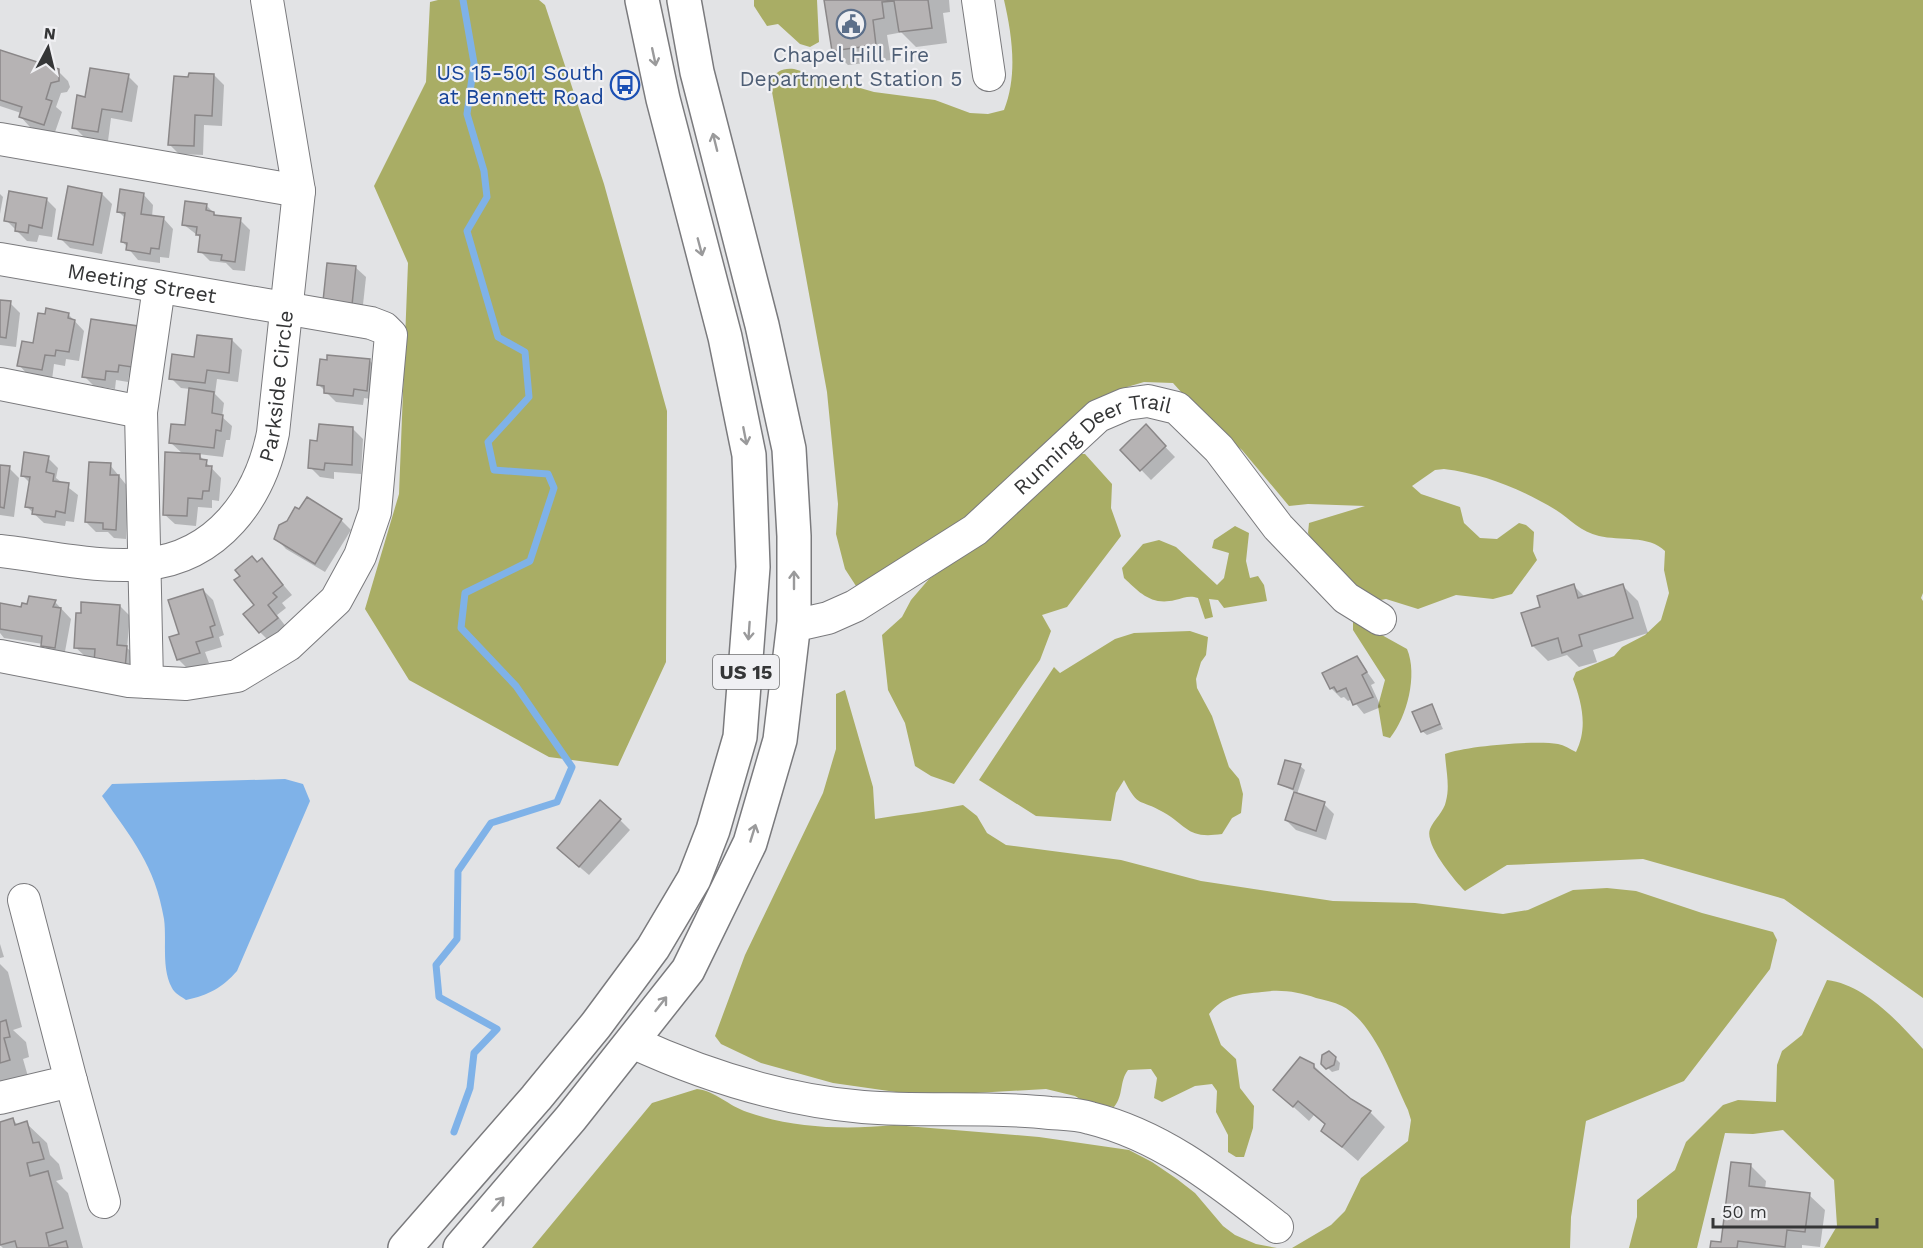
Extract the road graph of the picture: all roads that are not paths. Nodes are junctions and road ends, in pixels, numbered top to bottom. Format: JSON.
{"nodes":[{"id":1,"x":267,"y":0,"type":"edge"},
{"id":2,"x":642,"y":0,"type":"edge"},
{"id":3,"x":684,"y":0,"type":"edge"},
{"id":4,"x":978,"y":0,"type":"edge"},
{"id":5,"x":989,"y":75,"type":"dead end"},
{"id":6,"x":0,"y":139,"type":"edge"},
{"id":7,"x":299,"y":191,"type":"junction"},
{"id":8,"x":0,"y":259,"type":"edge"},
{"id":9,"x":159,"y":287,"type":"junction"},
{"id":10,"x":285,"y":306,"type":"junction"},
{"id":11,"x":0,"y":384,"type":"edge"},
{"id":12,"x":141,"y":412,"type":"junction"},
{"id":13,"x":0,"y":551,"type":"edge"},
{"id":14,"x":146,"y":564,"type":"junction"},
{"id":15,"x":1380,"y":619,"type":"dead end"},
{"id":16,"x":794,"y":622,"type":"junction"},
{"id":17,"x":0,"y":656,"type":"edge"},
{"id":18,"x":147,"y":682,"type":"junction"},
{"id":19,"x":24,"y":900,"type":"dead end"},
{"id":20,"x":632,"y":1042,"type":"junction"},
{"id":21,"x":71,"y":1081,"type":"junction"},
{"id":22,"x":0,"y":1098,"type":"edge"},
{"id":23,"x":104,"y":1202,"type":"dead end"},
{"id":24,"x":1277,"y":1227,"type":"dead end"},
{"id":25,"x":405,"y":1248,"type":"edge"},
{"id":26,"x":460,"y":1248,"type":"edge"}],
"edges":[{"from":1,"to":7,"type":"street","name":"Parkside Circle"},
{"from":2,"to":25,"type":"highway","number":"US 15","one_way":true},
{"from":16,"to":3,"type":"highway","number":"US 15","one_way":true},
{"from":4,"to":5,"type":"street"},
{"from":6,"to":7,"type":"street"},
{"from":7,"to":10,"type":"street","name":"Parkside Circle"},
{"from":8,"to":9,"type":"street","name":"Meeting Street"},
{"from":9,"to":10,"type":"street","name":"Meeting Street"},
{"from":9,"to":12,"type":"street"},
{"from":10,"to":14,"type":"street","name":"Parkside Circle"},
{"from":10,"to":18,"type":"street","name":"Meeting Street"},
{"from":11,"to":12,"type":"street"},
{"from":12,"to":14,"type":"street"},
{"from":13,"to":14,"type":"street","name":"Parkside Circle"},
{"from":14,"to":18,"type":"street"},
{"from":15,"to":16,"type":"street","name":"Running Deer Trail"},
{"from":20,"to":16,"type":"highway","number":"US 15","one_way":true},
{"from":17,"to":18,"type":"street"},
{"from":19,"to":21,"type":"street"},
{"from":20,"to":24,"type":"street"},
{"from":26,"to":20,"type":"highway","number":"US 15","one_way":true},
{"from":21,"to":22,"type":"street"},
{"from":21,"to":23,"type":"street"}]}
